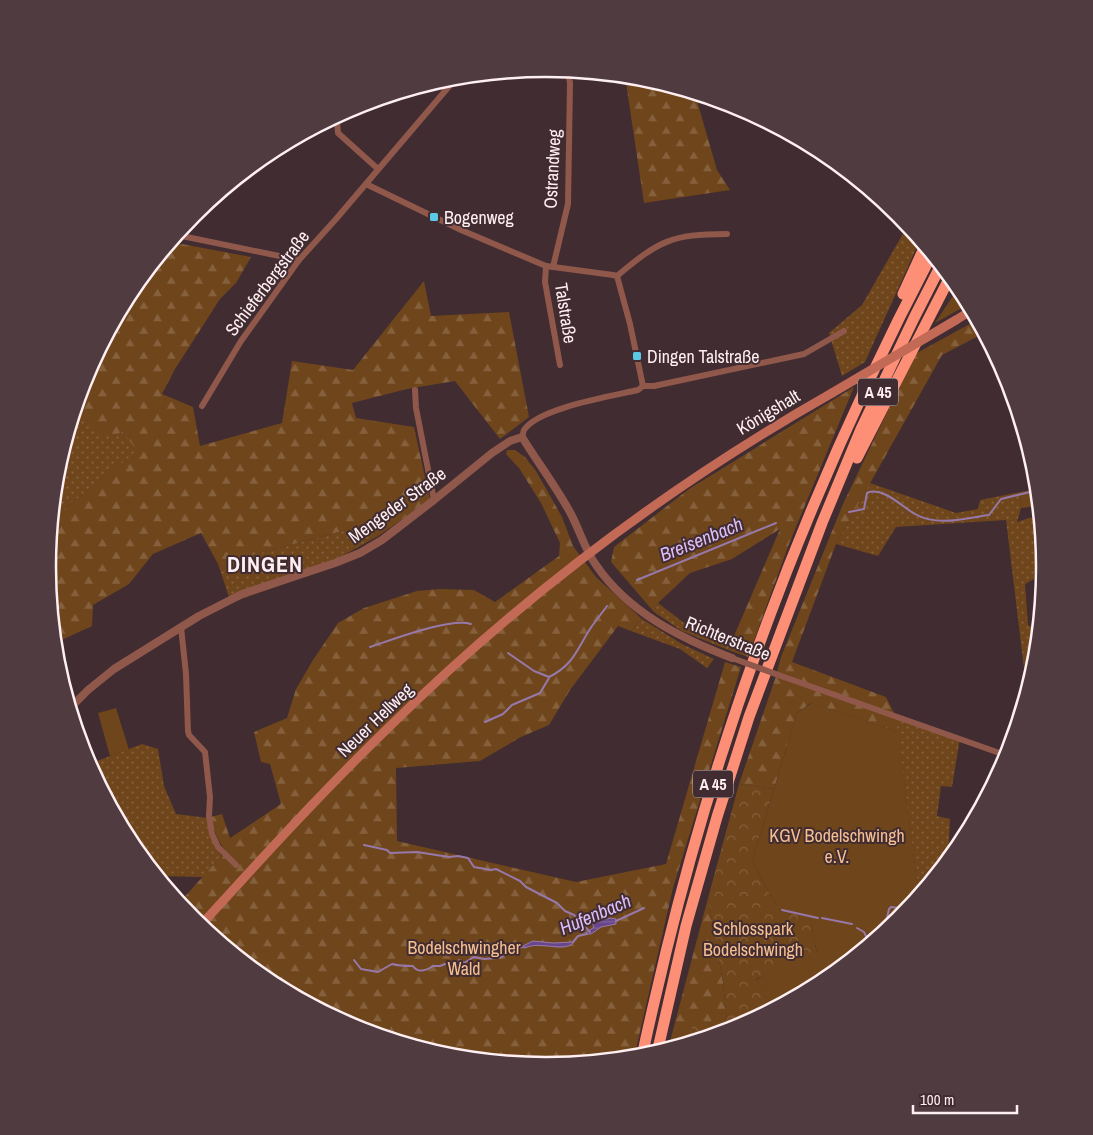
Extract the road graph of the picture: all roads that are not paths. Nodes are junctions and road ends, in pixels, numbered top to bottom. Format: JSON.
{"nodes":[{"id":1,"x":569,"y":78,"type":"edge"},
{"id":2,"x":448,"y":88,"type":"edge"},
{"id":3,"x":337,"y":125,"type":"edge"},
{"id":4,"x":378,"y":169,"type":"junction"},
{"id":5,"x":366,"y":184,"type":"junction"},
{"id":6,"x":726,"y":234,"type":"dead end"},
{"id":7,"x":184,"y":237,"type":"edge"},
{"id":8,"x":922,"y":253,"type":"edge"},
{"id":9,"x":299,"y":260,"type":"junction"},
{"id":10,"x":928,"y":261,"type":"edge"},
{"id":11,"x":549,"y":266,"type":"junction"},
{"id":12,"x":937,"y":272,"type":"edge"},
{"id":13,"x":617,"y":276,"type":"junction"},
{"id":14,"x":946,"y":284,"type":"edge"},
{"id":15,"x":950,"y":290,"type":"edge"},
{"id":16,"x":966,"y":314,"type":"edge"},
{"id":17,"x":929,"y":317,"type":"junction"},
{"id":18,"x":844,"y":331,"type":"dead end"},
{"id":19,"x":878,"y":359,"type":"junction"},
{"id":20,"x":560,"y":366,"type":"dead end"},
{"id":21,"x":643,"y":386,"type":"junction"},
{"id":22,"x":415,"y":390,"type":"dead end"},
{"id":23,"x":202,"y":406,"type":"dead end"},
{"id":24,"x":522,"y":437,"type":"junction"},
{"id":25,"x":434,"y":500,"type":"junction"},
{"id":26,"x":822,"y":523,"type":"junction"},
{"id":27,"x":588,"y":554,"type":"junction"},
{"id":28,"x":181,"y":627,"type":"junction"},
{"id":29,"x":732,"y":658,"type":"joint"},
{"id":30,"x":75,"y":703,"type":"edge"},
{"id":31,"x":1000,"y":753,"type":"edge"},
{"id":32,"x":236,"y":865,"type":"dead end"},
{"id":33,"x":206,"y":920,"type":"edge"},
{"id":34,"x":659,"y":1044,"type":"edge"},
{"id":35,"x":644,"y":1047,"type":"edge"}],
"edges":[{"from":1,"to":11,"type":"street","name":"Ostrandweg"},
{"from":2,"to":4,"type":"street","name":"Schieferbergstraße"},
{"from":3,"to":4,"type":"street"},
{"from":4,"to":5,"type":"street","name":"Schieferbergstraße"},
{"from":5,"to":9,"type":"street","name":"Schieferbergstraße"},
{"from":5,"to":11,"type":"street","name":"Talstraße"},
{"from":6,"to":13,"type":"street"},
{"from":7,"to":9,"type":"street"},
{"from":8,"to":19,"type":"highway"},
{"from":9,"to":23,"type":"street","name":"Schieferbergstraße"},
{"from":10,"to":19,"type":"highway","number":"A 45"},
{"from":11,"to":13,"type":"street","name":"Talstraße"},
{"from":11,"to":20,"type":"street","name":"Talstraße"},
{"from":12,"to":26,"type":"highway","number":"A 45"},
{"from":13,"to":21,"type":"street"},
{"from":14,"to":17,"type":"highway"},
{"from":15,"to":17,"type":"highway"},
{"from":16,"to":27,"type":"main road","name":"Königshalt","bridge":true},
{"from":17,"to":26,"type":"highway"},
{"from":18,"to":21,"type":"street","name":"Mengeder Straße"},
{"from":19,"to":35,"type":"highway","number":"A 45"},
{"from":21,"to":24,"type":"street","name":"Mengeder Straße"},
{"from":22,"to":25,"type":"street"},
{"from":24,"to":25,"type":"street","name":"Mengeder Straße"},
{"from":24,"to":27,"type":"street","name":"Richterstraße"},
{"from":25,"to":28,"type":"street","name":"Mengeder Straße"},
{"from":26,"to":34,"type":"highway","number":"A 45"},
{"from":27,"to":29,"type":"street","name":"Richterstraße"},
{"from":27,"to":33,"type":"main road","name":"Neuer Hellweg"},
{"from":28,"to":30,"type":"street","name":"Mengeder Straße"},
{"from":28,"to":32,"type":"street"},
{"from":29,"to":31,"type":"street","name":"Richterstraße","bridge":true}]}
